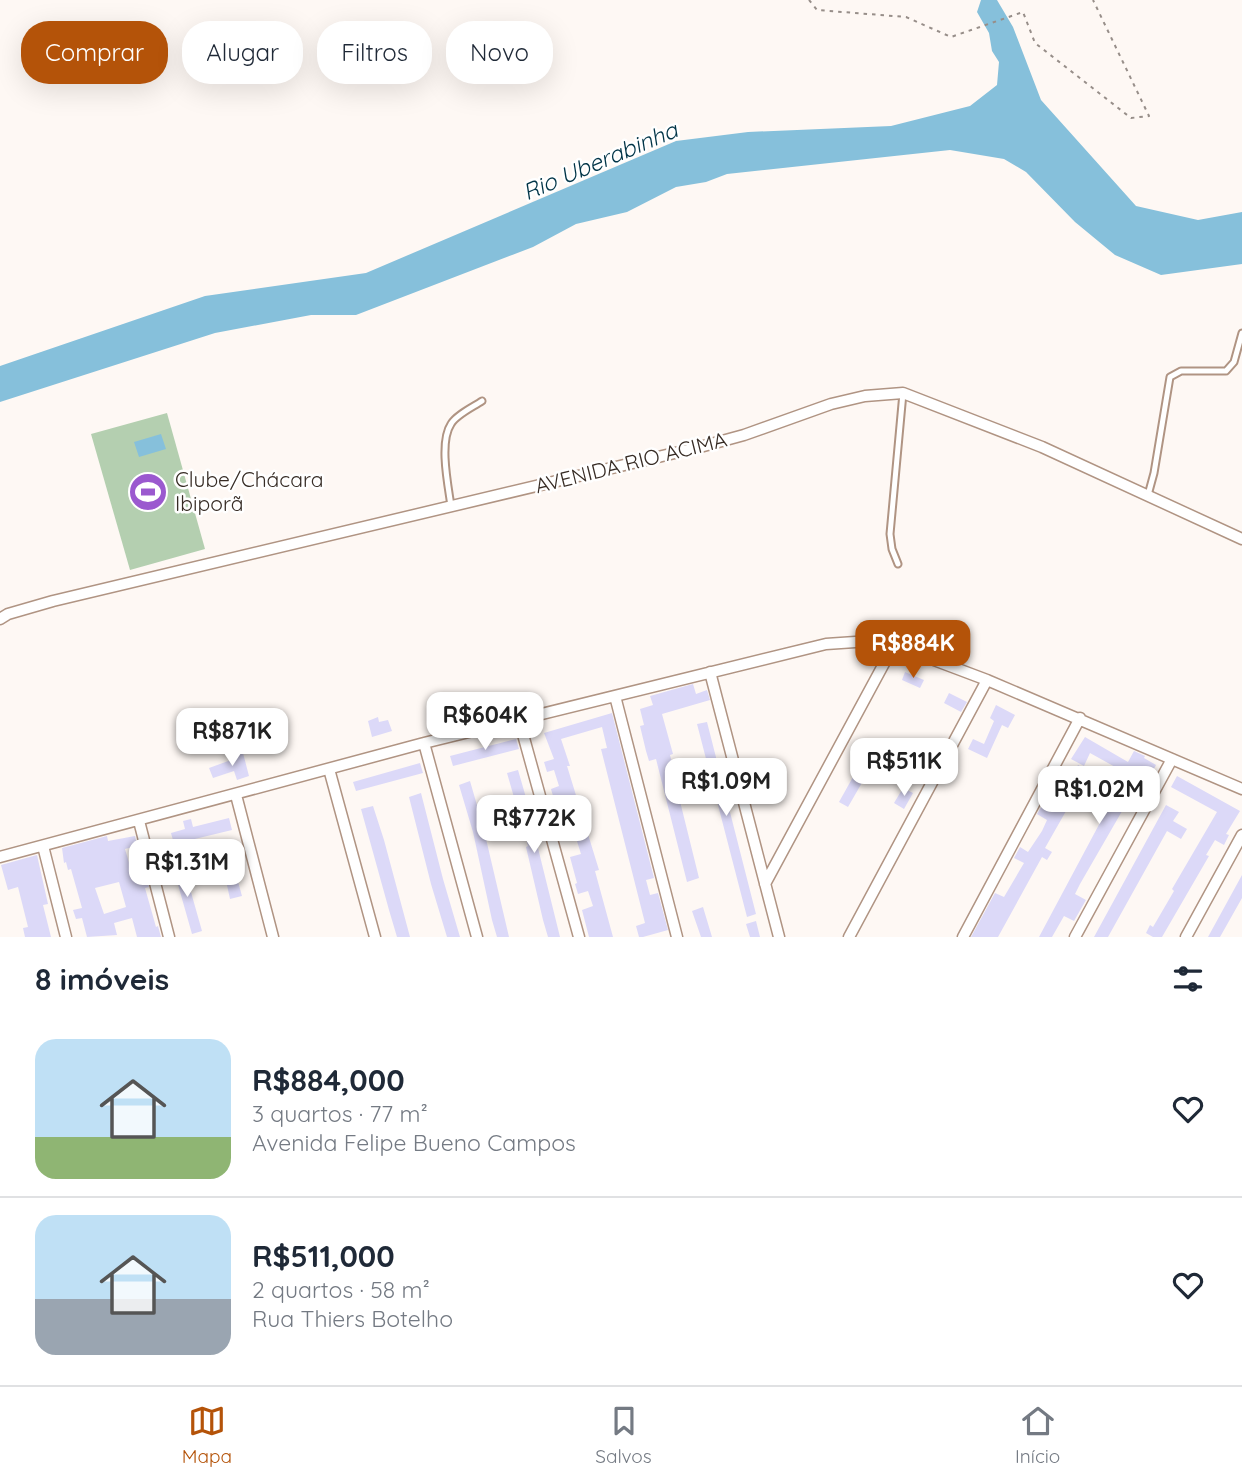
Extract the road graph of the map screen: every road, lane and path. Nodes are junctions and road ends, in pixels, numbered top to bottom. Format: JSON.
{"nodes":[{"id":1,"x":809,"y":0,"type":"edge"},
{"id":2,"x":1093,"y":0,"type":"edge"},
{"id":3,"x":1242,"y":333,"type":"edge"},
{"id":4,"x":903,"y":393,"type":"junction"},
{"id":5,"x":482,"y":401,"type":"dead end"},
{"id":6,"x":1148,"y":496,"type":"junction"},
{"id":7,"x":451,"y":506,"type":"junction"},
{"id":8,"x":1242,"y":538,"type":"edge"},
{"id":9,"x":898,"y":564,"type":"dead end"},
{"id":10,"x":0,"y":619,"type":"edge"},
{"id":11,"x":894,"y":645,"type":"junction"},
{"id":12,"x":710,"y":672,"type":"junction"},
{"id":13,"x":987,"y":680,"type":"junction"},
{"id":14,"x":615,"y":696,"type":"junction"},
{"id":15,"x":1080,"y":718,"type":"junction"},
{"id":16,"x":519,"y":720,"type":"junction"},
{"id":17,"x":424,"y":743,"type":"junction"},
{"id":18,"x":1172,"y":759,"type":"junction"},
{"id":19,"x":329,"y":769,"type":"junction"},
{"id":20,"x":1242,"y":789,"type":"edge"},
{"id":21,"x":236,"y":795,"type":"junction"},
{"id":22,"x":139,"y":821,"type":"junction"},
{"id":23,"x":1242,"y":835,"type":"edge"},
{"id":24,"x":43,"y":846,"type":"junction"},
{"id":25,"x":0,"y":857,"type":"edge"},
{"id":26,"x":765,"y":884,"type":"junction"},
{"id":27,"x":66,"y":937,"type":"edge"},
{"id":28,"x":169,"y":937,"type":"edge"},
{"id":29,"x":273,"y":937,"type":"edge"},
{"id":30,"x":375,"y":937,"type":"edge"},
{"id":31,"x":477,"y":937,"type":"edge"},
{"id":32,"x":579,"y":937,"type":"edge"},
{"id":33,"x":677,"y":937,"type":"edge"},
{"id":34,"x":779,"y":937,"type":"edge"},
{"id":35,"x":849,"y":937,"type":"edge"},
{"id":36,"x":963,"y":937,"type":"edge"},
{"id":37,"x":1075,"y":937,"type":"edge"},
{"id":38,"x":1186,"y":937,"type":"edge"}],
"edges":[{"from":1,"to":2,"type":"path"},
{"from":3,"to":6,"type":"lane"},
{"from":4,"to":6,"type":"street","name":"AVENIDA RIO ACIMA"},
{"from":4,"to":7,"type":"street","name":"AVENIDA RIO ACIMA"},
{"from":4,"to":9,"type":"lane"},
{"from":5,"to":7,"type":"lane"},
{"from":6,"to":8,"type":"street","name":"AVENIDA RIO ACIMA"},
{"from":7,"to":10,"type":"street","name":"AVENIDA RIO ACIMA"},
{"from":11,"to":12,"type":"street"},
{"from":11,"to":13,"type":"street"},
{"from":11,"to":26,"type":"street"},
{"from":12,"to":14,"type":"street"},
{"from":12,"to":26,"type":"street"},
{"from":13,"to":15,"type":"street"},
{"from":13,"to":35,"type":"street"},
{"from":14,"to":16,"type":"street"},
{"from":14,"to":33,"type":"street"},
{"from":15,"to":18,"type":"street"},
{"from":15,"to":36,"type":"street"},
{"from":16,"to":17,"type":"street"},
{"from":16,"to":32,"type":"street"},
{"from":17,"to":19,"type":"street"},
{"from":17,"to":31,"type":"street"},
{"from":18,"to":20,"type":"street"},
{"from":18,"to":37,"type":"street"},
{"from":19,"to":21,"type":"street"},
{"from":19,"to":30,"type":"street"},
{"from":21,"to":22,"type":"street"},
{"from":21,"to":29,"type":"street"},
{"from":22,"to":24,"type":"street"},
{"from":22,"to":28,"type":"street"},
{"from":23,"to":38,"type":"street"},
{"from":24,"to":25,"type":"street"},
{"from":24,"to":27,"type":"street"},
{"from":26,"to":34,"type":"street"}]}
